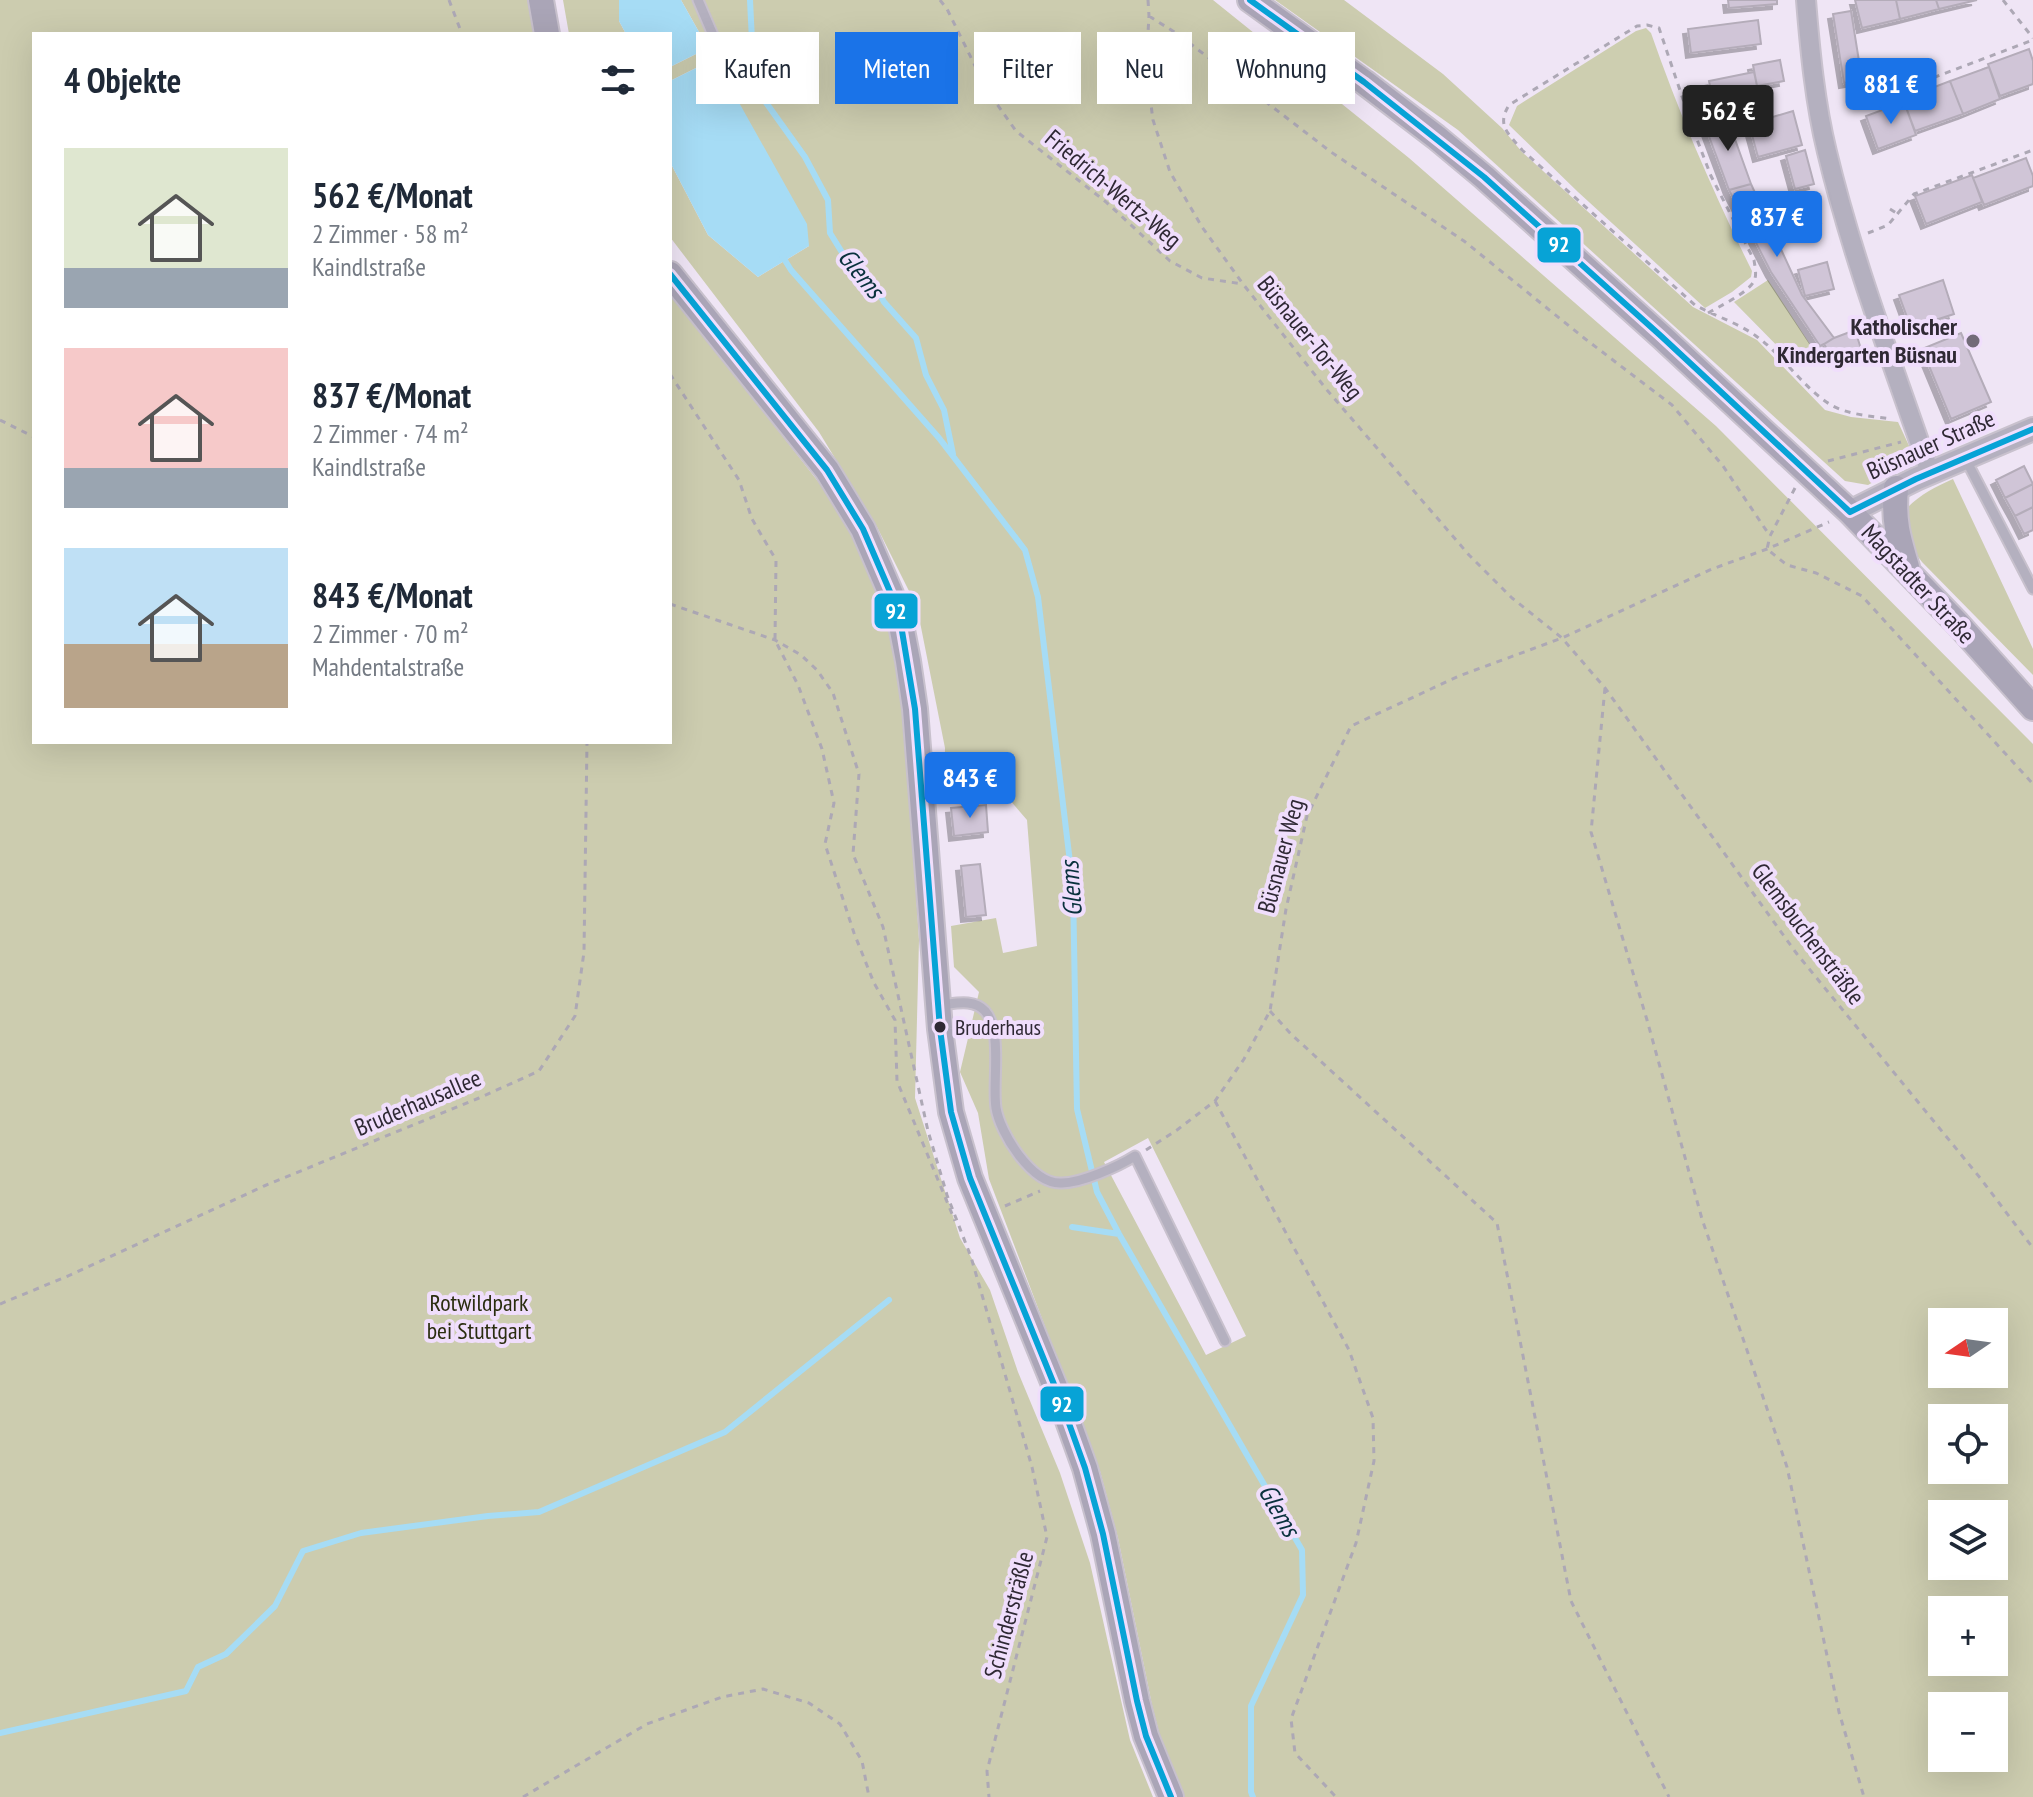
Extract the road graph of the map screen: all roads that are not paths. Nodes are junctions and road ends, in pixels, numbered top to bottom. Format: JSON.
{"nodes":[{"id":1,"x":541,"y":0,"type":"edge"},
{"id":2,"x":698,"y":0,"type":"edge"},
{"id":3,"x":1250,"y":0,"type":"edge"},
{"id":4,"x":1806,"y":0,"type":"edge"},
{"id":5,"x":547,"y":32,"type":"edge"},
{"id":6,"x":712,"y":32,"type":"edge"},
{"id":7,"x":672,"y":276,"type":"edge"},
{"id":8,"x":2033,"y":429,"type":"edge"},
{"id":9,"x":1965,"y":458,"type":"junction"},
{"id":10,"x":1930,"y":473,"type":"junction"},
{"id":11,"x":1896,"y":488,"type":"junction"},
{"id":12,"x":1850,"y":512,"type":"junction"},
{"id":13,"x":1909,"y":573,"type":"junction"},
{"id":14,"x":2033,"y":589,"type":"edge"},
{"id":15,"x":2033,"y":708,"type":"edge"},
{"id":16,"x":938,"y":1005,"type":"junction"},
{"id":17,"x":1225,"y":1341,"type":"dead end"},
{"id":18,"x":1171,"y":1797,"type":"edge"}],
"edges":[{"from":1,"to":5,"type":"main road"},
{"from":2,"to":6,"type":"lane"},
{"from":3,"to":12,"type":"main road","name":"Magstadter Straße"},
{"from":4,"to":10,"type":"street"},
{"from":7,"to":16,"type":"main road"},
{"from":8,"to":9,"type":"street","name":"Büsnauer Straße"},
{"from":9,"to":10,"type":"street","name":"Büsnauer Straße"},
{"from":9,"to":14,"type":"lane"},
{"from":10,"to":11,"type":"street","name":"Büsnauer Straße"},
{"from":11,"to":12,"type":"street","name":"Büsnauer Straße"},
{"from":11,"to":13,"type":"main road"},
{"from":12,"to":13,"type":"main road","name":"Magstadter Straße"},
{"from":13,"to":15,"type":"main road","name":"Magstadter Straße"},
{"from":16,"to":17,"type":"lane"},
{"from":16,"to":18,"type":"main road"}]}
